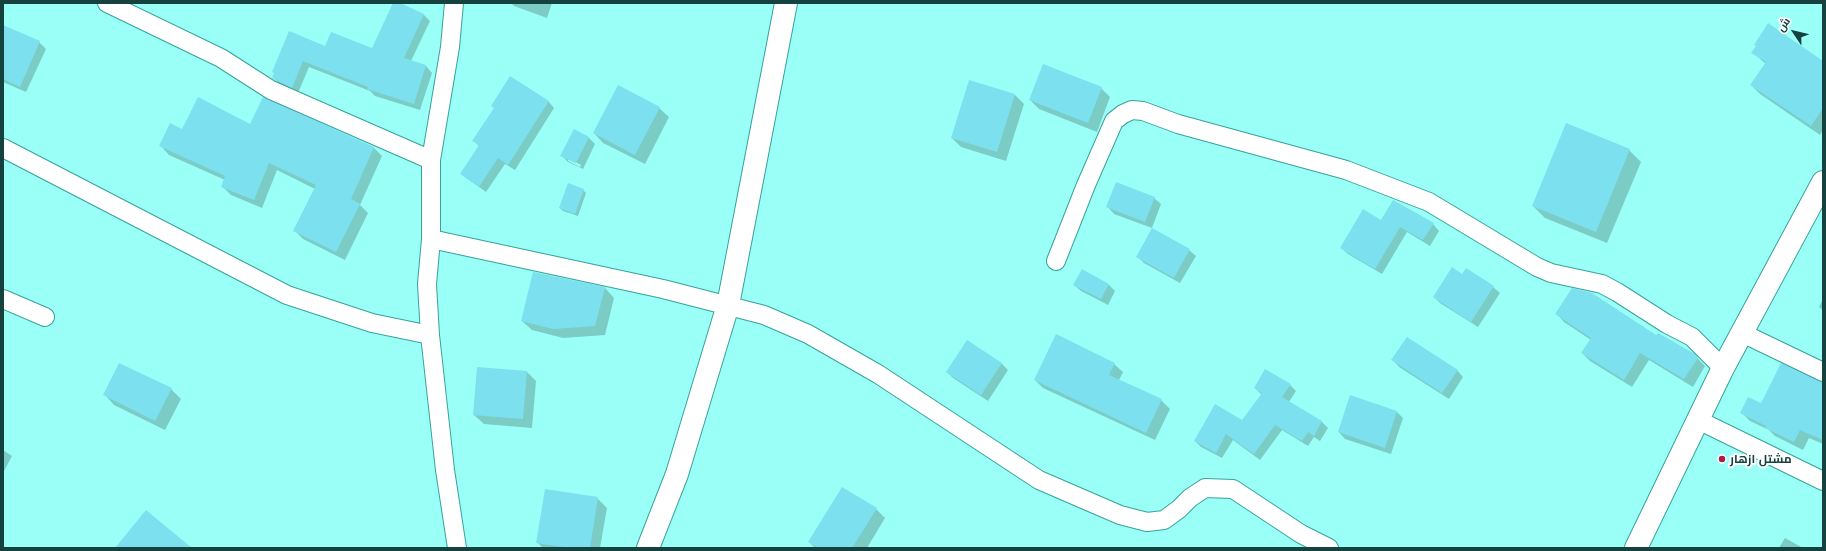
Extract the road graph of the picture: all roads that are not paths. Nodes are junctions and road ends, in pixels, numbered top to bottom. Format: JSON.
{"nodes":[{"id":1,"x":107,"y":3,"type":"edge"},
{"id":2,"x":454,"y":3,"type":"edge"},
{"id":3,"x":786,"y":3,"type":"edge"},
{"id":4,"x":3,"y":148,"type":"edge"},
{"id":5,"x":431,"y":160,"type":"junction"},
{"id":6,"x":1823,"y":182,"type":"edge"},
{"id":7,"x":431,"y":239,"type":"junction"},
{"id":8,"x":1056,"y":261,"type":"dead end"},
{"id":9,"x":3,"y":299,"type":"edge"},
{"id":10,"x":728,"y":305,"type":"junction"},
{"id":11,"x":45,"y":317,"type":"dead end"},
{"id":12,"x":1742,"y":333,"type":"junction"},
{"id":13,"x":430,"y":335,"type":"junction"},
{"id":14,"x":1723,"y":368,"type":"junction"},
{"id":15,"x":1823,"y":372,"type":"edge"},
{"id":16,"x":1698,"y":420,"type":"junction"},
{"id":17,"x":1823,"y":481,"type":"edge"},
{"id":18,"x":456,"y":548,"type":"edge"},
{"id":19,"x":648,"y":548,"type":"edge"},
{"id":20,"x":1329,"y":548,"type":"edge"},
{"id":21,"x":1636,"y":548,"type":"edge"}],
"edges":[{"from":1,"to":5,"type":"street"},
{"from":2,"to":5,"type":"street"},
{"from":3,"to":10,"type":"street"},
{"from":4,"to":13,"type":"street"},
{"from":5,"to":7,"type":"street"},
{"from":6,"to":12,"type":"street"},
{"from":7,"to":10,"type":"street"},
{"from":7,"to":13,"type":"street"},
{"from":8,"to":14,"type":"street"},
{"from":9,"to":11,"type":"street"},
{"from":10,"to":19,"type":"street"},
{"from":10,"to":20,"type":"street"},
{"from":12,"to":14,"type":"street"},
{"from":12,"to":15,"type":"street"},
{"from":13,"to":18,"type":"street"},
{"from":14,"to":16,"type":"street"},
{"from":16,"to":17,"type":"street"},
{"from":16,"to":21,"type":"street"}]}
